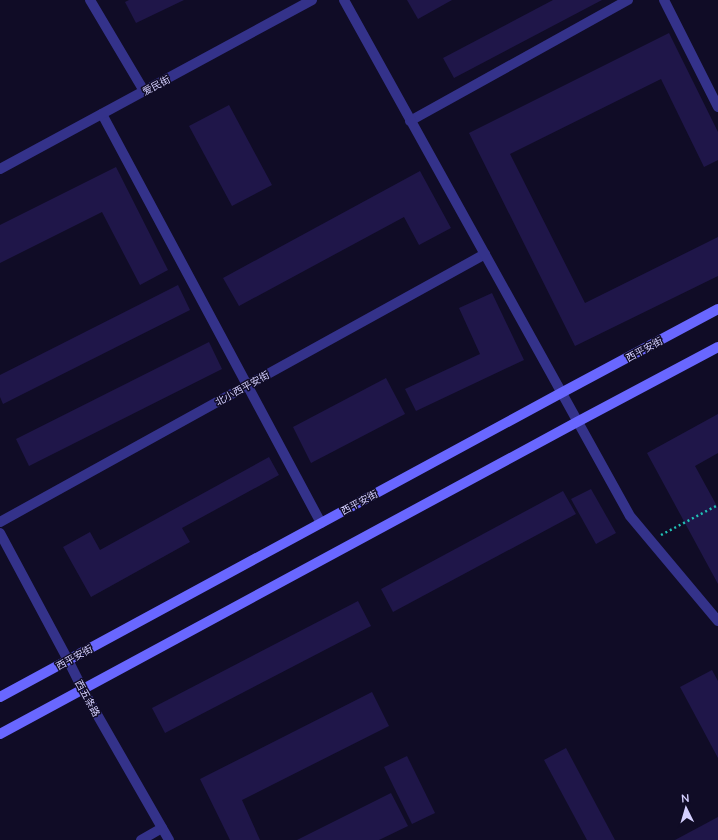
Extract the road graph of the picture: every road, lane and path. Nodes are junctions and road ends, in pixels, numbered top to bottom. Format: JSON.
{"nodes":[{"id":1,"x":90,"y":0,"type":"edge"},
{"id":2,"x":312,"y":0,"type":"edge"},
{"id":3,"x":344,"y":0,"type":"edge"},
{"id":4,"x":628,"y":0,"type":"edge"},
{"id":5,"x":664,"y":0,"type":"edge"},
{"id":6,"x":144,"y":91,"type":"junction"},
{"id":7,"x":718,"y":107,"type":"edge"},
{"id":8,"x":102,"y":114,"type":"junction"},
{"id":9,"x":410,"y":121,"type":"junction"},
{"id":10,"x":0,"y":169,"type":"edge"},
{"id":11,"x":485,"y":254,"type":"junction"},
{"id":12,"x":718,"y":309,"type":"edge"},
{"id":13,"x":718,"y":347,"type":"edge"},
{"id":14,"x":247,"y":385,"type":"junction"},
{"id":15,"x":561,"y":393,"type":"junction"},
{"id":16,"x":577,"y":422,"type":"junction"},
{"id":17,"x":718,"y":505,"type":"edge"},
{"id":18,"x":0,"y":522,"type":"edge"},
{"id":19,"x":321,"y":523,"type":"junction"},
{"id":20,"x":0,"y":533,"type":"edge"},
{"id":21,"x":650,"y":540,"type":"junction"},
{"id":22,"x":718,"y":621,"type":"edge"},
{"id":23,"x":68,"y":660,"type":"junction"},
{"id":24,"x":83,"y":690,"type":"junction"},
{"id":25,"x":0,"y":697,"type":"edge"},
{"id":26,"x":0,"y":734,"type":"edge"},
{"id":27,"x":162,"y":828,"type":"junction"},
{"id":28,"x":141,"y":840,"type":"edge"},
{"id":29,"x":169,"y":840,"type":"edge"}],
"edges":[{"from":1,"to":6,"type":"street"},
{"from":2,"to":6,"type":"street","name":"爱民街"},
{"from":3,"to":9,"type":"street"},
{"from":4,"to":9,"type":"street"},
{"from":5,"to":7,"type":"street"},
{"from":6,"to":8,"type":"street","name":"爱民街"},
{"from":8,"to":10,"type":"street","name":"爱民街"},
{"from":8,"to":14,"type":"street"},
{"from":9,"to":11,"type":"street"},
{"from":11,"to":14,"type":"street","name":"北小西平安街"},
{"from":11,"to":15,"type":"street"},
{"from":12,"to":15,"type":"main road","name":"西平安街"},
{"from":13,"to":16,"type":"main road"},
{"from":14,"to":18,"type":"street","name":"北小西平安街"},
{"from":14,"to":19,"type":"street"},
{"from":15,"to":16,"type":"street"},
{"from":15,"to":19,"type":"main road","name":"西平安街"},
{"from":16,"to":21,"type":"street"},
{"from":16,"to":24,"type":"main road"},
{"from":17,"to":21,"type":"path"},
{"from":19,"to":23,"type":"main road","name":"西平安街"},
{"from":20,"to":23,"type":"street","name":"西五条路"},
{"from":21,"to":22,"type":"street"},
{"from":23,"to":24,"type":"street","name":"西五条路"},
{"from":23,"to":25,"type":"main road","name":"西平安街"},
{"from":24,"to":26,"type":"main road"},
{"from":24,"to":27,"type":"street","name":"西五条路"},
{"from":27,"to":28,"type":"street"},
{"from":27,"to":29,"type":"street","name":"西五条路"}]}
